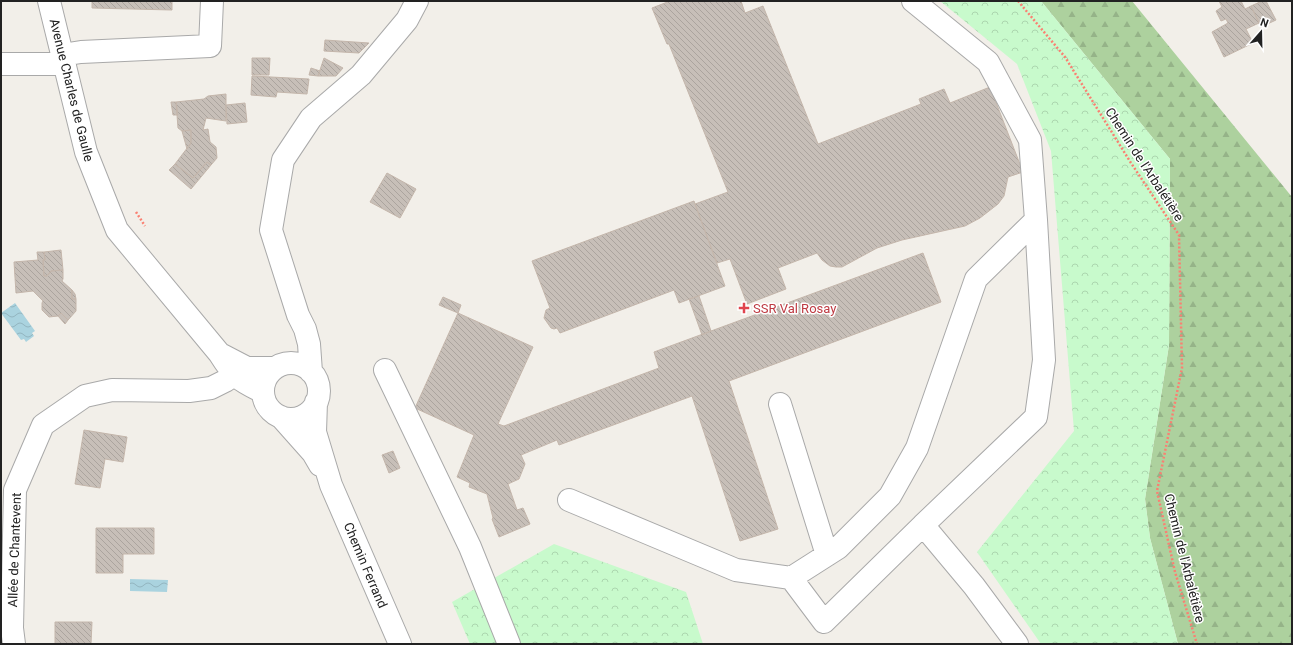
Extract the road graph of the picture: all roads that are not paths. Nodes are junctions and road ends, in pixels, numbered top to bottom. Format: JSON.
{"nodes":[{"id":1,"x":49,"y":1,"type":"edge"},
{"id":2,"x":212,"y":1,"type":"edge"},
{"id":3,"x":417,"y":1,"type":"edge"},
{"id":4,"x":913,"y":1,"type":"edge"},
{"id":5,"x":63,"y":59,"type":"junction"},
{"id":6,"x":1,"y":64,"type":"edge"},
{"id":7,"x":1036,"y":220,"type":"junction"},
{"id":8,"x":298,"y":315,"type":"junction"},
{"id":9,"x":219,"y":353,"type":"junction"},
{"id":10,"x":280,"y":366,"type":"junction"},
{"id":11,"x":385,"y":370,"type":"dead end"},
{"id":12,"x":311,"y":372,"type":"junction"},
{"id":13,"x":234,"y":375,"type":"junction"},
{"id":14,"x":263,"y":392,"type":"junction"},
{"id":15,"x":316,"y":402,"type":"junction"},
{"id":16,"x":780,"y":404,"type":"dead end"},
{"id":17,"x":281,"y":418,"type":"junction"},
{"id":18,"x":332,"y":485,"type":"junction"},
{"id":19,"x":569,"y":500,"type":"dead end"},
{"id":20,"x":923,"y":525,"type":"junction"},
{"id":21,"x":827,"y":555,"type":"junction"},
{"id":22,"x":791,"y":578,"type":"junction"},
{"id":23,"x":14,"y":644,"type":"edge"},
{"id":24,"x":400,"y":644,"type":"edge"},
{"id":25,"x":509,"y":644,"type":"edge"},
{"id":26,"x":1016,"y":644,"type":"edge"}],
"edges":[{"from":1,"to":5,"type":"street","name":"Avenue Charles de Gaulle"},
{"from":2,"to":5,"type":"street"},
{"from":3,"to":8,"type":"street"},
{"from":4,"to":7,"type":"street"},
{"from":5,"to":6,"type":"street"},
{"from":5,"to":9,"type":"street","name":"Avenue Charles de Gaulle"},
{"from":7,"to":20,"type":"street"},
{"from":7,"to":21,"type":"street"},
{"from":8,"to":10,"type":"street"},
{"from":8,"to":12,"type":"street"},
{"from":9,"to":10,"type":"street","name":"Avenue Charles de Gaulle"},
{"from":9,"to":13,"type":"street","name":"Avenue Charles de Gaulle"},
{"from":10,"to":12,"type":"street"},
{"from":10,"to":14,"type":"street"},
{"from":11,"to":25,"type":"street"},
{"from":12,"to":15,"type":"street"},
{"from":13,"to":14,"type":"street","name":"Avenue Charles de Gaulle"},
{"from":13,"to":23,"type":"street","name":"Allée de Chantevent"},
{"from":14,"to":17,"type":"street"},
{"from":15,"to":17,"type":"street"},
{"from":15,"to":18,"type":"street","name":"Chemin Ferrand"},
{"from":16,"to":21,"type":"street"},
{"from":17,"to":18,"type":"street","name":"Chemin Ferrand"},
{"from":18,"to":24,"type":"street","name":"Chemin Ferrand"},
{"from":19,"to":22,"type":"street"},
{"from":20,"to":22,"type":"street"},
{"from":20,"to":26,"type":"street"},
{"from":21,"to":22,"type":"street"}]}
